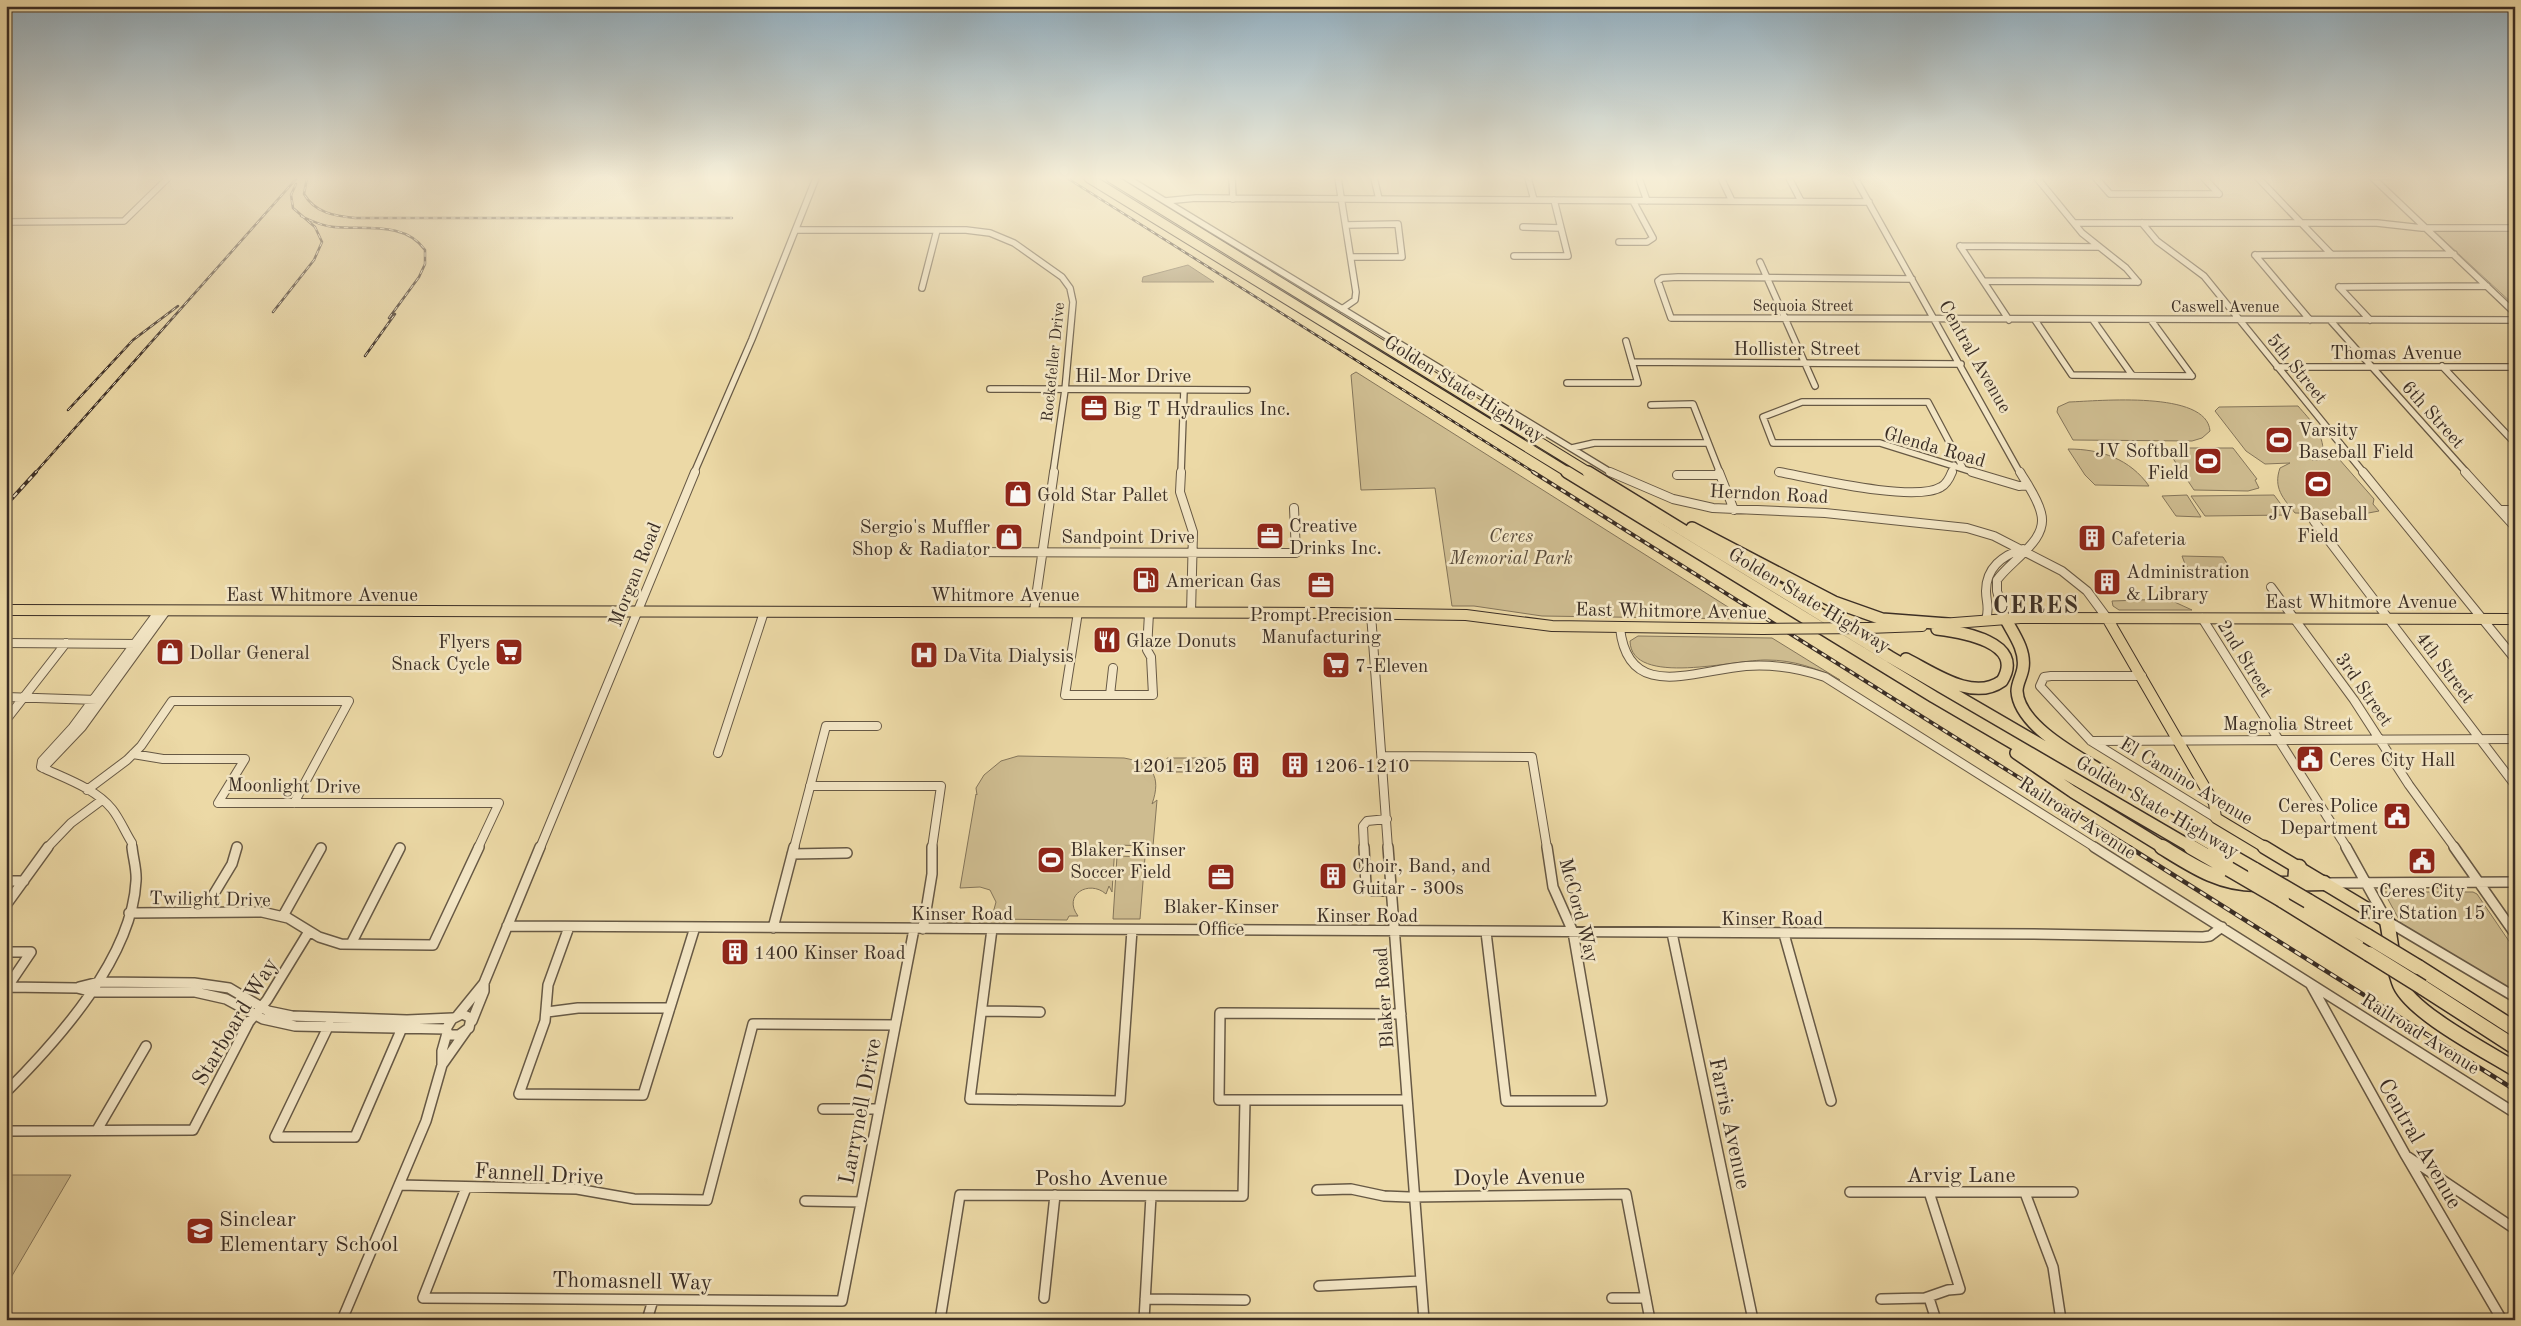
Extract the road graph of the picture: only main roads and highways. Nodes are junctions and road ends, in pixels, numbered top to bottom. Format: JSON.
{"nodes":[{"id":1,"x":1190,"y":240,"type":"edge"},
{"id":2,"x":1211,"y":240,"type":"edge"},
{"id":3,"x":1611,"y":485,"type":"junction"},
{"id":4,"x":6,"y":610,"type":"edge"},
{"id":5,"x":638,"y":612,"type":"joint"},
{"id":6,"x":1371,"y":614,"type":"joint"},
{"id":7,"x":2005,"y":618,"type":"junction"},
{"id":8,"x":2106,"y":618,"type":"junction"},
{"id":9,"x":2515,"y":619,"type":"edge"},
{"id":10,"x":1948,"y":624,"type":"junction"},
{"id":11,"x":1920,"y":626,"type":"junction"},
{"id":12,"x":1864,"y":641,"type":"junction"},
{"id":13,"x":1934,"y":697,"type":"junction"},
{"id":14,"x":2180,"y":824,"type":"junction"},
{"id":15,"x":2299,"y":867,"type":"junction"},
{"id":16,"x":2324,"y":883,"type":"junction"},
{"id":17,"x":2295,"y":884,"type":"junction"},
{"id":18,"x":2387,"y":921,"type":"joint"},
{"id":19,"x":2515,"y":1029,"type":"edge"},
{"id":20,"x":2515,"y":1047,"type":"edge"},
{"id":21,"x":2515,"y":1069,"type":"edge"}],
"edges":[{"from":1,"to":13,"type":"highway","name":"Golden State Highway"},
{"from":2,"to":3,"type":"highway","name":"Golden State Highway"},
{"from":3,"to":10,"type":"highway"},
{"from":3,"to":12,"type":"highway","name":"Golden State Highway"},
{"from":4,"to":5,"type":"main road","name":"East Whitmore Avenue"},
{"from":5,"to":6,"type":"main road","name":"Whitmore Avenue"},
{"from":6,"to":11,"type":"main road","name":"East Whitmore Avenue","bridge":true},
{"from":7,"to":8,"type":"main road","name":"East Whitmore Avenue"},
{"from":7,"to":10,"type":"main road","name":"East Whitmore Avenue"},
{"from":7,"to":14,"type":"highway"},
{"from":8,"to":9,"type":"main road","name":"East Whitmore Avenue"},
{"from":8,"to":15,"type":"main road","name":"El Camino Avenue"},
{"from":10,"to":11,"type":"main road","name":"East Whitmore Avenue"},
{"from":11,"to":12,"type":"highway"},
{"from":12,"to":14,"type":"highway","name":"Golden State Highway"},
{"from":13,"to":17,"type":"highway"},
{"from":13,"to":20,"type":"highway","name":"Golden State Highway","bridge":true},
{"from":14,"to":19,"type":"highway","name":"Golden State Highway","bridge":true},
{"from":15,"to":16,"type":"main road","name":"El Camino Avenue"},
{"from":15,"to":17,"type":"highway"},
{"from":16,"to":17,"type":"highway"},
{"from":16,"to":18,"type":"main road","name":"El Camino Avenue"},
{"from":18,"to":21,"type":"highway"}]}
